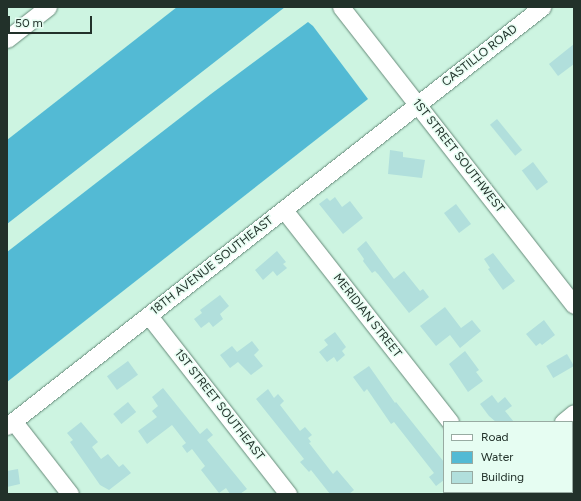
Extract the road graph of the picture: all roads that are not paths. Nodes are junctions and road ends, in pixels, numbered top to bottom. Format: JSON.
{"nodes":[{"id":1,"x":48,"y":7,"type":"edge"},
{"id":2,"x":341,"y":7,"type":"edge"},
{"id":3,"x":542,"y":7,"type":"edge"},
{"id":4,"x":7,"y":39,"type":"edge"},
{"id":5,"x":418,"y":105,"type":"junction"},
{"id":6,"x":284,"y":210,"type":"junction"},
{"id":7,"x":574,"y":304,"type":"edge"},
{"id":8,"x":149,"y":316,"type":"junction"},
{"id":9,"x":574,"y":414,"type":"edge"},
{"id":10,"x":449,"y":421,"type":"edge"},
{"id":11,"x":564,"y":421,"type":"edge"},
{"id":12,"x":10,"y":424,"type":"edge"},
{"id":13,"x":70,"y":494,"type":"edge"},
{"id":14,"x":288,"y":494,"type":"edge"}],
"edges":[{"from":1,"to":4,"type":"street"},
{"from":2,"to":5,"type":"street","name":"1ST STREET SOUTHWEST"},
{"from":3,"to":5,"type":"street","name":"CASTILLO ROAD"},
{"from":5,"to":6,"type":"street","name":"18TH AVENUE SOUTHEAST"},
{"from":5,"to":7,"type":"street","name":"1ST STREET SOUTHWEST"},
{"from":6,"to":8,"type":"street","name":"18TH AVENUE SOUTHEAST"},
{"from":6,"to":10,"type":"street","name":"MERIDIAN STREET"},
{"from":8,"to":12,"type":"street","name":"18TH AVENUE SOUTHEAST"},
{"from":8,"to":14,"type":"street","name":"1ST STREET SOUTHEAST"},
{"from":9,"to":11,"type":"street"},
{"from":12,"to":13,"type":"street"}]}
